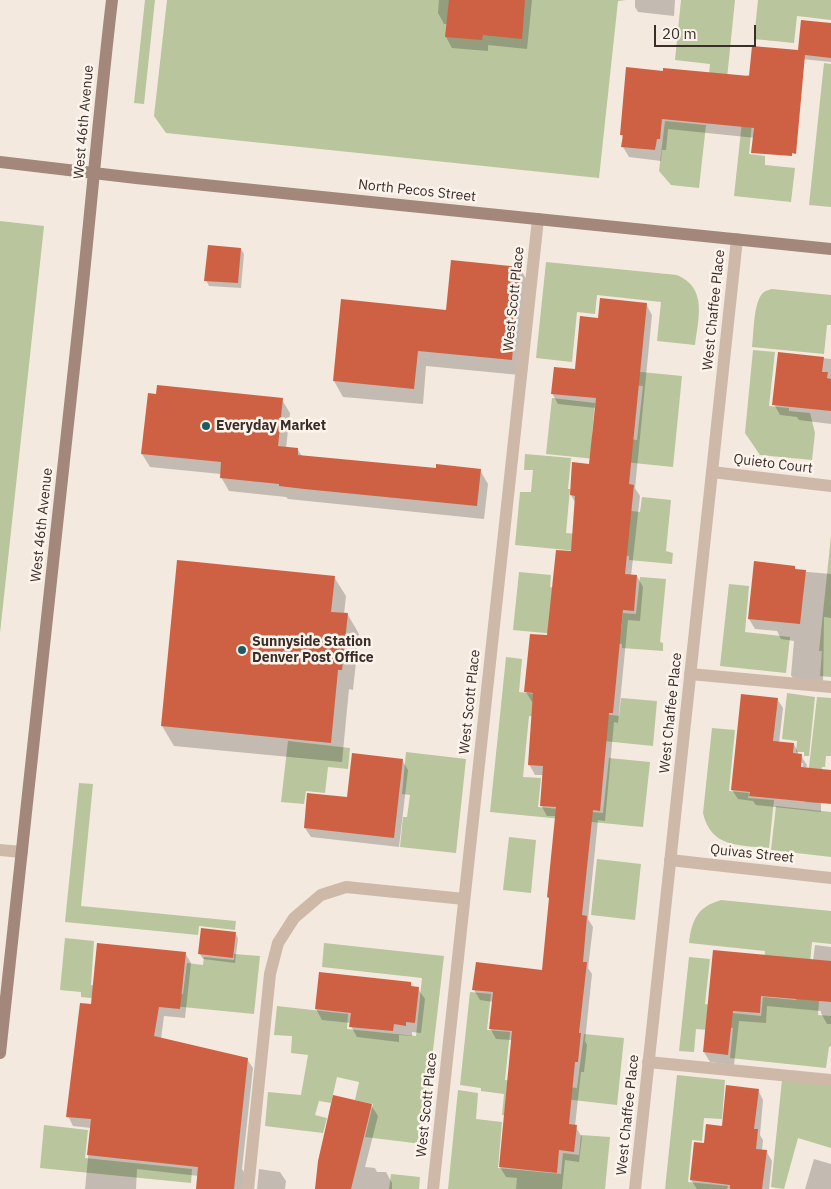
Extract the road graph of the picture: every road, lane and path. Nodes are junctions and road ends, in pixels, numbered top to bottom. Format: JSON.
{"nodes":[{"id":1,"x":112,"y":0,"type":"edge"},
{"id":2,"x":0,"y":162,"type":"edge"},
{"id":3,"x":94,"y":173,"type":"junction"},
{"id":4,"x":538,"y":218,"type":"junction"},
{"id":5,"x":737,"y":239,"type":"junction"},
{"id":6,"x":831,"y":249,"type":"edge"},
{"id":7,"x":712,"y":472,"type":"junction"},
{"id":8,"x":831,"y":486,"type":"edge"},
{"id":9,"x":690,"y":674,"type":"junction"},
{"id":10,"x":831,"y":687,"type":"edge"},
{"id":11,"x":0,"y":850,"type":"edge"},
{"id":12,"x":22,"y":852,"type":"junction"},
{"id":13,"x":670,"y":860,"type":"junction"},
{"id":14,"x":831,"y":878,"type":"edge"},
{"id":15,"x":464,"y":899,"type":"junction"},
{"id":16,"x":0,"y":1053,"type":"edge"},
{"id":17,"x":648,"y":1062,"type":"junction"},
{"id":18,"x":831,"y":1080,"type":"edge"},
{"id":19,"x":248,"y":1189,"type":"edge"},
{"id":20,"x":433,"y":1189,"type":"edge"},
{"id":21,"x":635,"y":1189,"type":"edge"}],
"edges":[{"from":1,"to":3,"type":"street","name":"West 46th Avenue"},
{"from":2,"to":3,"type":"street","name":"North Pecos Street"},
{"from":3,"to":4,"type":"street","name":"North Pecos Street"},
{"from":3,"to":12,"type":"street","name":"West 46th Avenue"},
{"from":4,"to":5,"type":"street","name":"North Pecos Street"},
{"from":4,"to":15,"type":"street","name":"West Scott Place"},
{"from":5,"to":6,"type":"street","name":"North Pecos Street"},
{"from":5,"to":7,"type":"street","name":"West Chaffee Place"},
{"from":7,"to":8,"type":"street","name":"Quieto Court"},
{"from":7,"to":9,"type":"street","name":"West Chaffee Place"},
{"from":9,"to":10,"type":"street"},
{"from":9,"to":13,"type":"street","name":"West Chaffee Place"},
{"from":11,"to":12,"type":"street"},
{"from":12,"to":16,"type":"street","name":"West 46th Avenue"},
{"from":13,"to":14,"type":"street","name":"Quivas Street"},
{"from":13,"to":17,"type":"street","name":"West Chaffee Place"},
{"from":15,"to":19,"type":"street"},
{"from":15,"to":20,"type":"street","name":"West Scott Place"},
{"from":17,"to":18,"type":"street"},
{"from":17,"to":21,"type":"street","name":"West Chaffee Place"}]}
